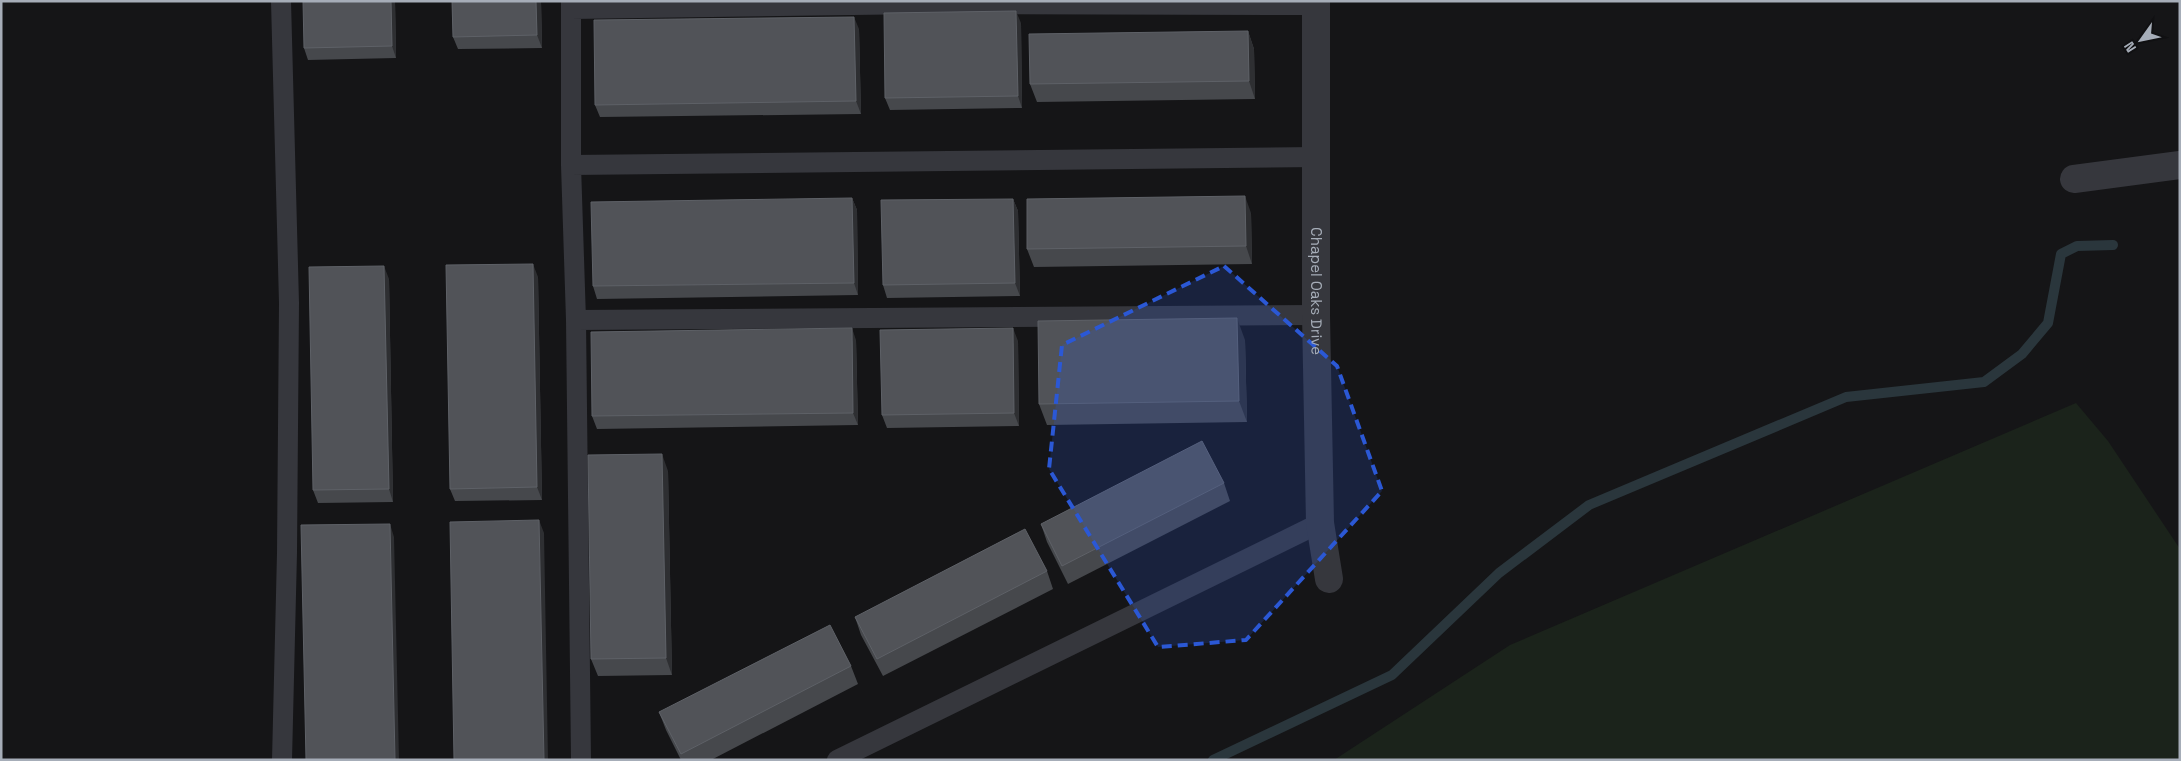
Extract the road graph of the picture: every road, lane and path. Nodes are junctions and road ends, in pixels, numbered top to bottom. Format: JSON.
{"nodes":[{"id":1,"x":281,"y":1,"type":"edge"},
{"id":2,"x":917,"y":3,"type":"edge"},
{"id":3,"x":1164,"y":3,"type":"edge"},
{"id":4,"x":1316,"y":3,"type":"edge"},
{"id":5,"x":571,"y":5,"type":"edge"},
{"id":6,"x":1317,"y":157,"type":"junction"},
{"id":7,"x":571,"y":165,"type":"junction"},
{"id":8,"x":2180,"y":165,"type":"edge"},
{"id":9,"x":2074,"y":179,"type":"dead end"},
{"id":10,"x":1316,"y":315,"type":"junction"},
{"id":11,"x":576,"y":320,"type":"junction"},
{"id":12,"x":1320,"y":523,"type":"junction"},
{"id":13,"x":1329,"y":579,"type":"dead end"},
{"id":14,"x":282,"y":760,"type":"edge"},
{"id":15,"x":581,"y":760,"type":"edge"},
{"id":16,"x":837,"y":760,"type":"edge"}],
"edges":[{"from":1,"to":14,"type":"lane"},
{"from":2,"to":3,"type":"lane"},
{"from":2,"to":5,"type":"lane"},
{"from":3,"to":4,"type":"lane"},
{"from":4,"to":6,"type":"street","name":"Chapel Oaks Drive"},
{"from":5,"to":7,"type":"lane"},
{"from":6,"to":7,"type":"lane"},
{"from":6,"to":10,"type":"street","name":"Chapel Oaks Drive"},
{"from":7,"to":11,"type":"lane"},
{"from":8,"to":9,"type":"street"},
{"from":10,"to":11,"type":"lane"},
{"from":10,"to":12,"type":"street","name":"Chapel Oaks Drive"},
{"from":11,"to":15,"type":"lane"},
{"from":12,"to":13,"type":"street","name":"Chapel Oaks Drive"},
{"from":12,"to":16,"type":"lane"}]}
